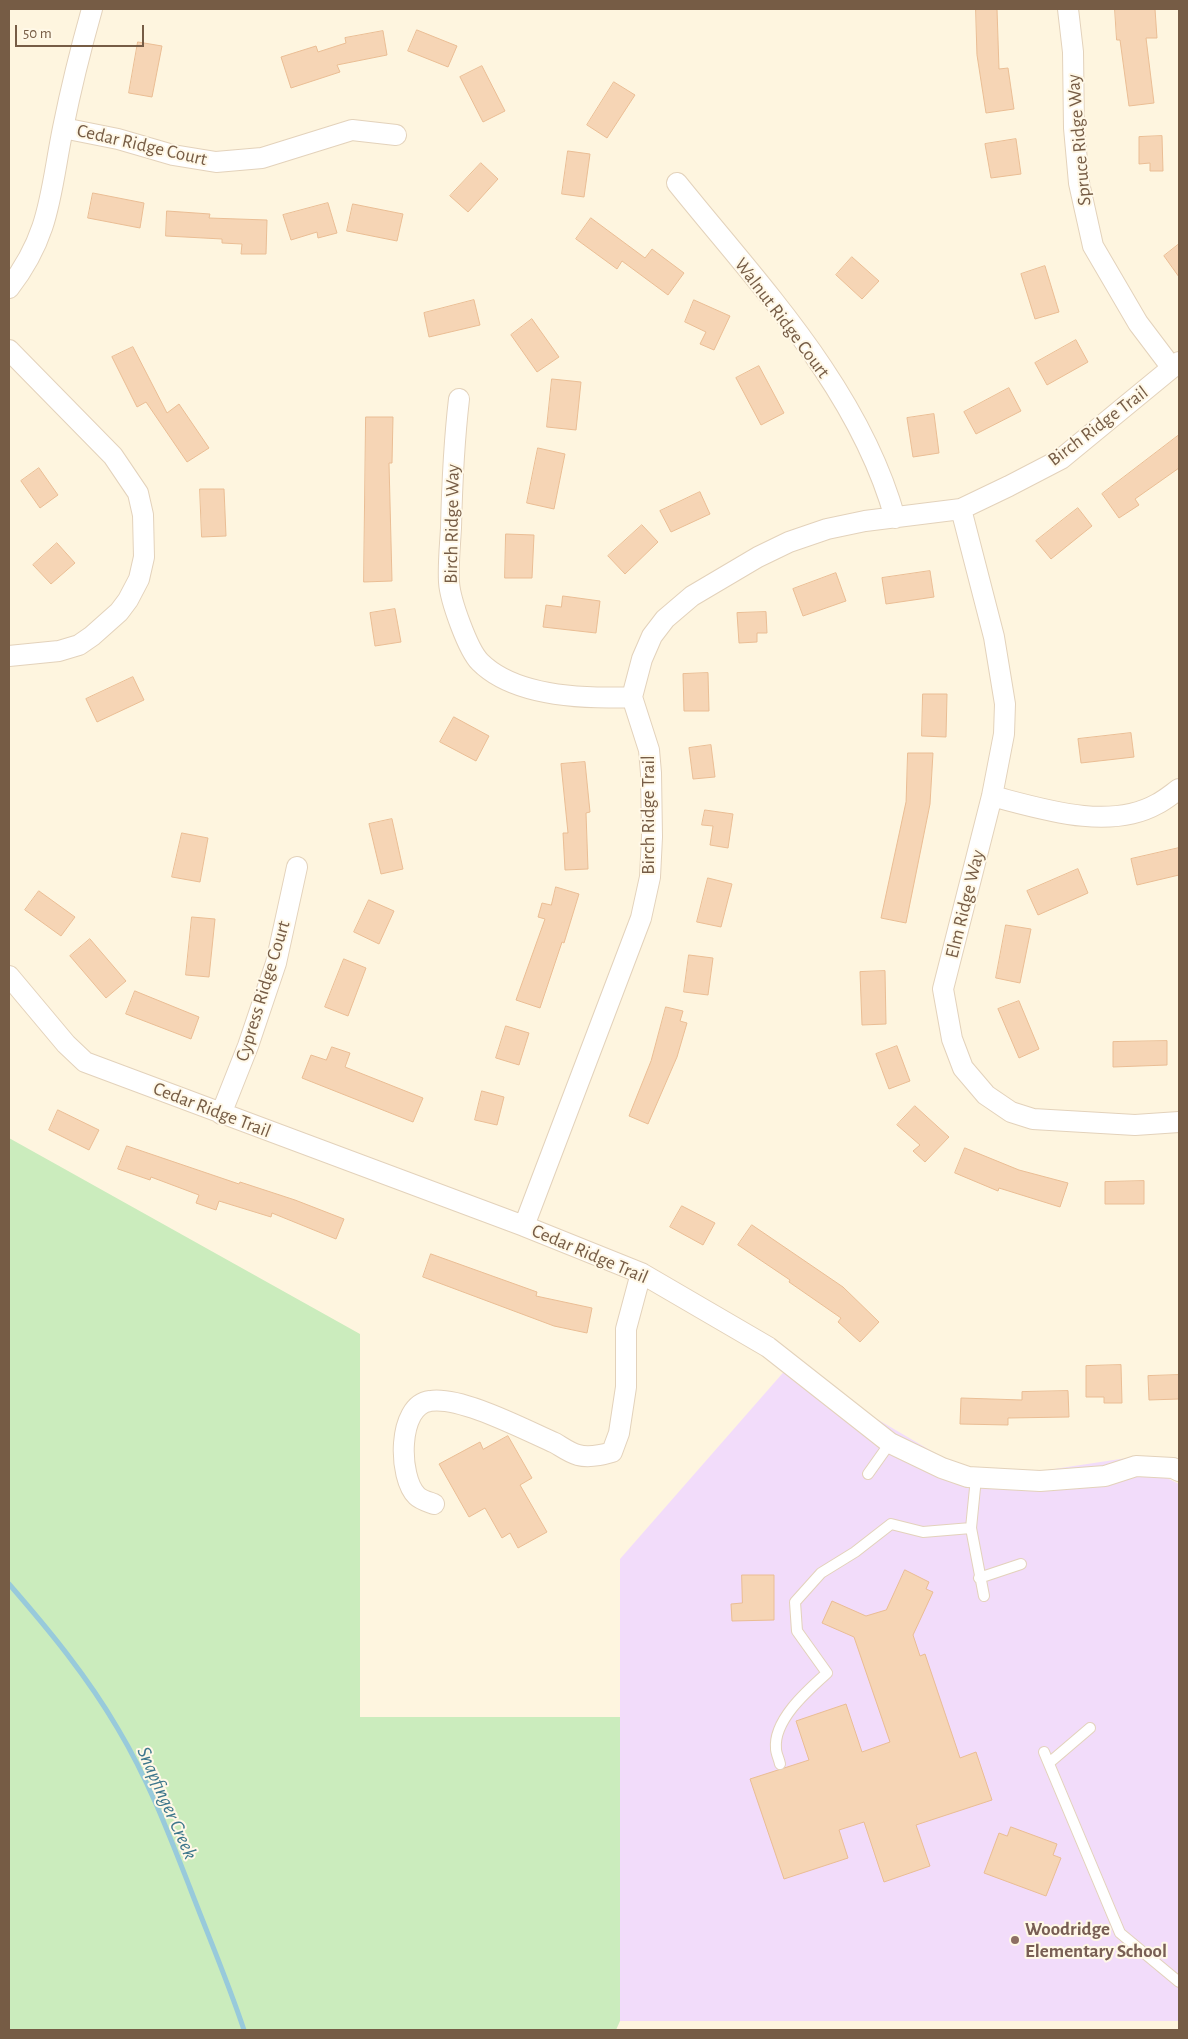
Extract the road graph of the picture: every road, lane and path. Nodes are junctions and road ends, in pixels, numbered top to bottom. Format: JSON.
{"nodes":[{"id":1,"x":92,"y":9,"type":"edge"},
{"id":2,"x":1068,"y":9,"type":"edge"},
{"id":3,"x":63,"y":128,"type":"junction"},
{"id":4,"x":396,"y":135,"type":"dead end"},
{"id":5,"x":677,"y":183,"type":"dead end"},
{"id":6,"x":9,"y":288,"type":"edge"},
{"id":7,"x":9,"y":350,"type":"edge"},
{"id":8,"x":1175,"y":365,"type":"edge"},
{"id":9,"x":459,"y":399,"type":"dead end"},
{"id":10,"x":961,"y":509,"type":"junction"},
{"id":11,"x":895,"y":518,"type":"junction"},
{"id":12,"x":9,"y":656,"type":"edge"},
{"id":13,"x":632,"y":698,"type":"junction"},
{"id":14,"x":1179,"y":789,"type":"edge"},
{"id":15,"x":992,"y":796,"type":"junction"},
{"id":16,"x":297,"y":867,"type":"dead end"},
{"id":17,"x":9,"y":976,"type":"edge"},
{"id":18,"x":221,"y":1114,"type":"junction"},
{"id":19,"x":1179,"y":1122,"type":"edge"},
{"id":20,"x":524,"y":1226,"type":"junction"},
{"id":21,"x":641,"y":1273,"type":"junction"},
{"id":22,"x":890,"y":1442,"type":"junction"},
{"id":23,"x":1179,"y":1471,"type":"edge"},
{"id":24,"x":868,"y":1474,"type":"dead end"},
{"id":25,"x":976,"y":1478,"type":"junction"},
{"id":26,"x":434,"y":1504,"type":"dead end"},
{"id":27,"x":971,"y":1528,"type":"junction"},
{"id":28,"x":1021,"y":1564,"type":"dead end"},
{"id":29,"x":979,"y":1578,"type":"junction"},
{"id":30,"x":984,"y":1596,"type":"dead end"},
{"id":31,"x":1090,"y":1728,"type":"dead end"},
{"id":32,"x":1044,"y":1752,"type":"dead end"},
{"id":33,"x":1049,"y":1763,"type":"junction"},
{"id":34,"x":780,"y":1764,"type":"dead end"},
{"id":35,"x":1179,"y":1982,"type":"edge"}],
"edges":[{"from":1,"to":3,"type":"street"},
{"from":2,"to":8,"type":"street","name":"Spruce Ridge Way"},
{"from":3,"to":4,"type":"street","name":"Cedar Ridge Court"},
{"from":3,"to":6,"type":"street"},
{"from":5,"to":11,"type":"street","name":"Walnut Ridge Court"},
{"from":7,"to":12,"type":"street"},
{"from":8,"to":10,"type":"street","name":"Birch Ridge Trail"},
{"from":9,"to":13,"type":"street","name":"Birch Ridge Way"},
{"from":10,"to":11,"type":"street","name":"Birch Ridge Trail"},
{"from":10,"to":15,"type":"street","name":"Elm Ridge Way"},
{"from":11,"to":13,"type":"street","name":"Birch Ridge Trail"},
{"from":13,"to":20,"type":"street","name":"Birch Ridge Trail"},
{"from":14,"to":15,"type":"street"},
{"from":15,"to":19,"type":"street","name":"Elm Ridge Way"},
{"from":16,"to":18,"type":"street","name":"Cypress Ridge Court"},
{"from":17,"to":18,"type":"street","name":"Cedar Ridge Trail"},
{"from":18,"to":20,"type":"street","name":"Cedar Ridge Trail"},
{"from":20,"to":21,"type":"street","name":"Cedar Ridge Trail"},
{"from":21,"to":22,"type":"street","name":"Cedar Ridge Trail"},
{"from":21,"to":26,"type":"street"},
{"from":22,"to":24,"type":"lane"},
{"from":22,"to":25,"type":"street","name":"Cedar Ridge Trail"},
{"from":23,"to":25,"type":"street","name":"Cedar Ridge Trail"},
{"from":25,"to":27,"type":"lane"},
{"from":27,"to":29,"type":"lane"},
{"from":27,"to":34,"type":"lane"},
{"from":28,"to":29,"type":"lane"},
{"from":29,"to":30,"type":"lane"},
{"from":31,"to":33,"type":"lane"},
{"from":32,"to":33,"type":"lane"},
{"from":33,"to":35,"type":"lane"}]}
